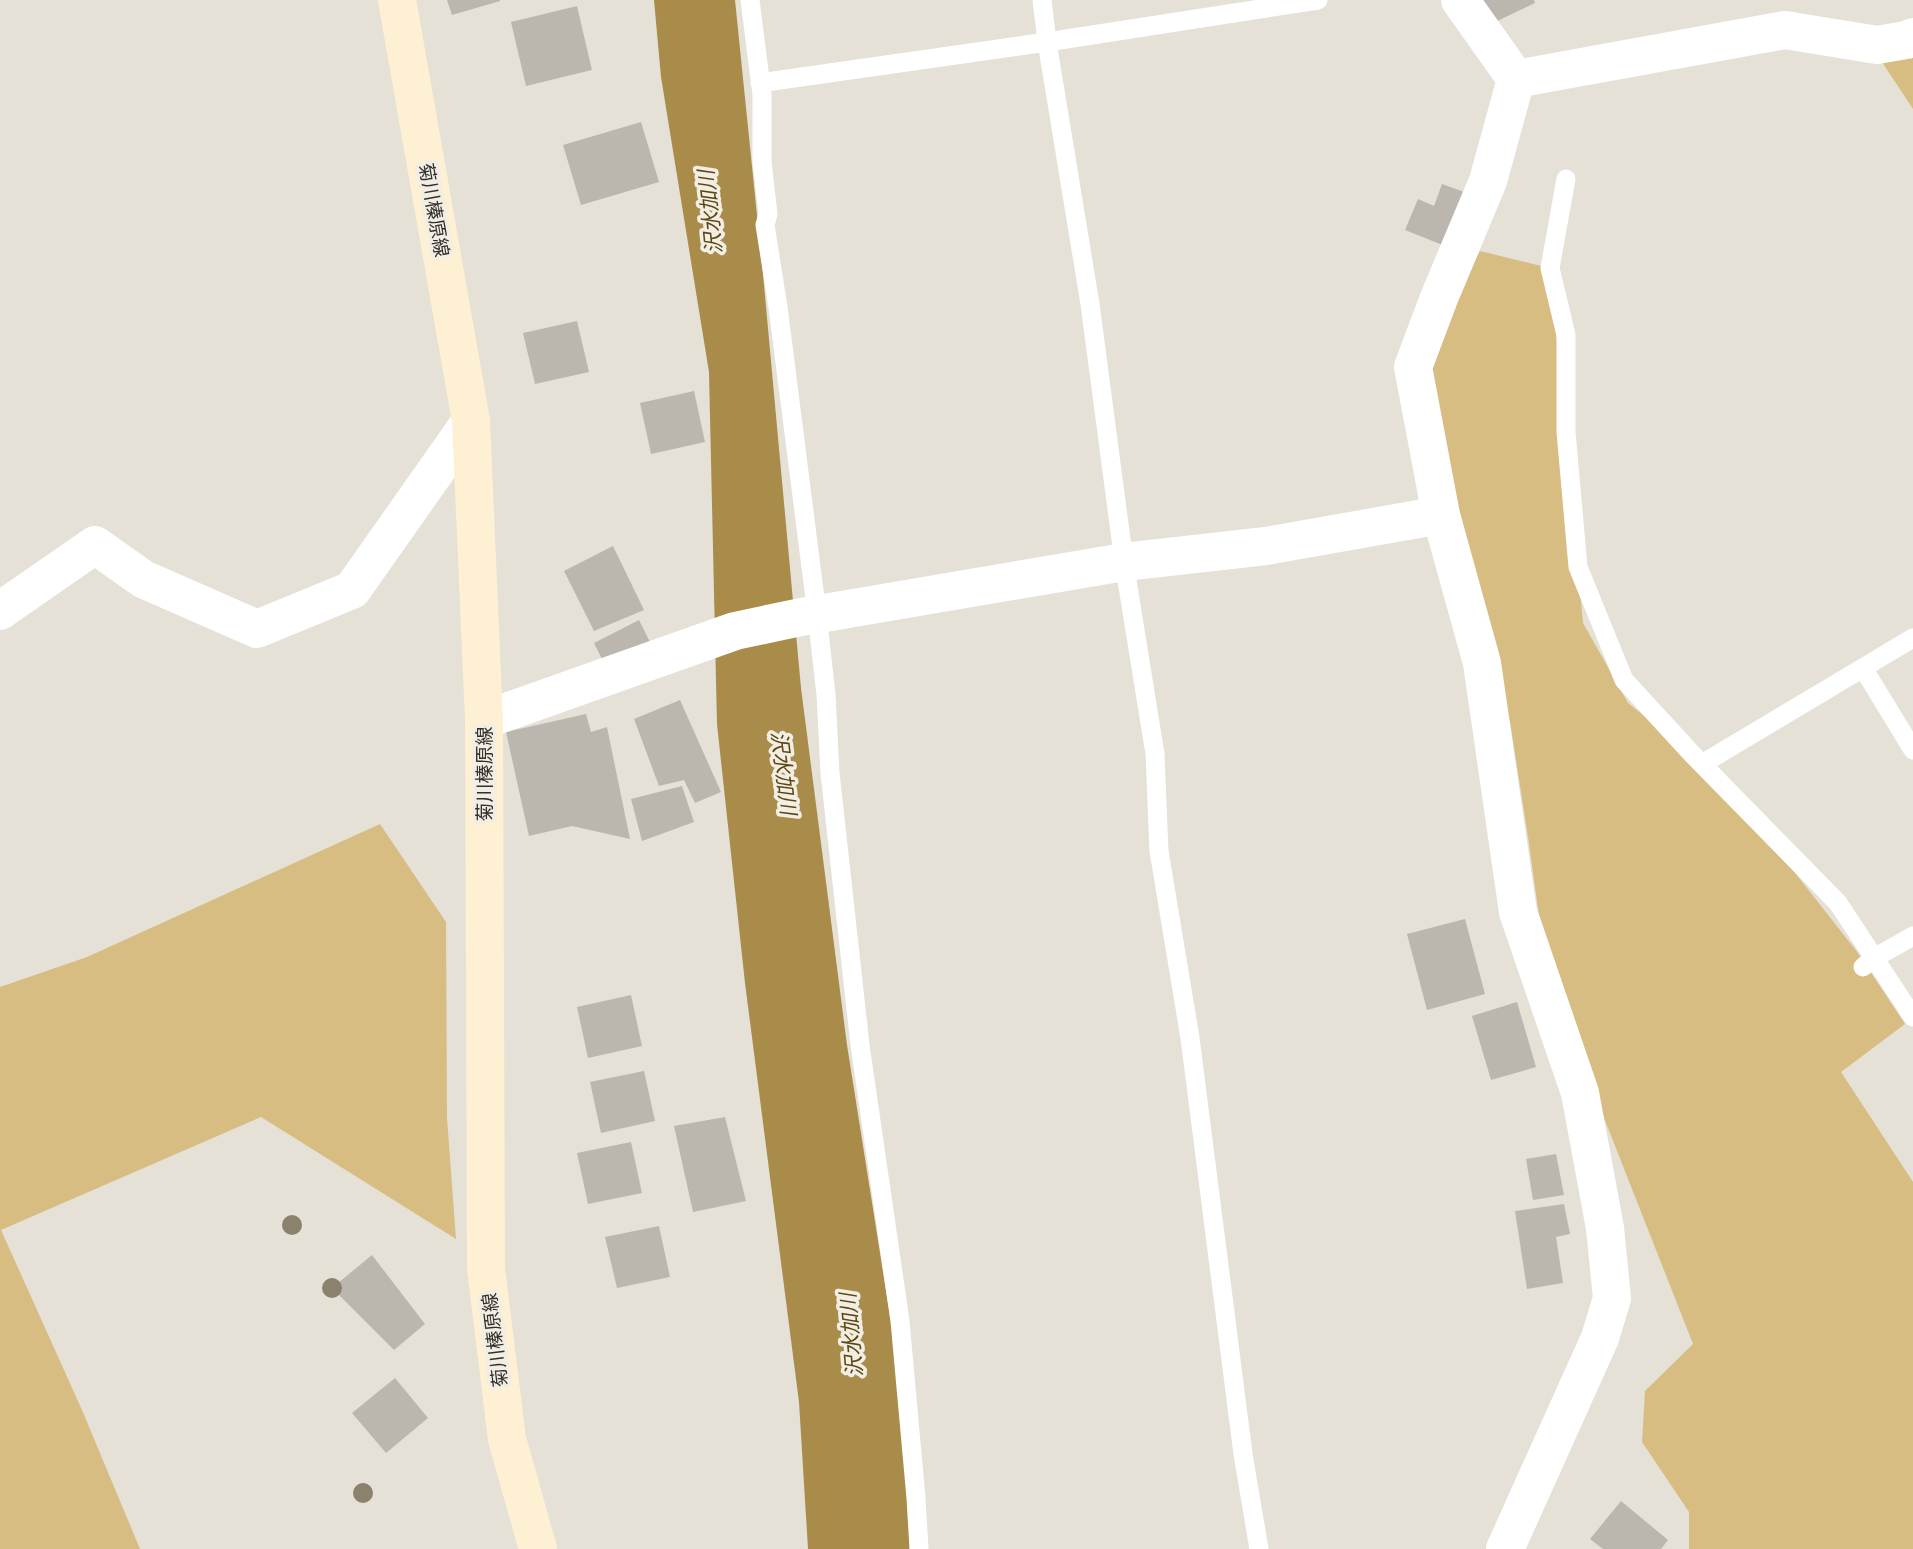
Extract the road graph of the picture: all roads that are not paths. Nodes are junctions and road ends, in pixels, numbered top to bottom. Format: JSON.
{"nodes":[{"id":1,"x":397,"y":0,"type":"edge"},
{"id":2,"x":750,"y":0,"type":"edge"},
{"id":3,"x":1042,"y":0,"type":"edge"},
{"id":4,"x":1318,"y":0,"type":"edge"},
{"id":5,"x":1460,"y":0,"type":"edge"},
{"id":6,"x":1913,"y":37,"type":"edge"},
{"id":7,"x":1047,"y":42,"type":"junction"},
{"id":8,"x":1516,"y":79,"type":"junction"},
{"id":9,"x":760,"y":83,"type":"junction"},
{"id":10,"x":1566,"y":180,"type":"dead end"},
{"id":11,"x":471,"y":421,"type":"junction"},
{"id":12,"x":1441,"y":515,"type":"junction"},
{"id":13,"x":1124,"y":562,"type":"junction"},
{"id":14,"x":0,"y":611,"type":"edge"},
{"id":15,"x":809,"y":616,"type":"junction"},
{"id":16,"x":1913,"y":638,"type":"edge"},
{"id":17,"x":1863,"y":667,"type":"junction"},
{"id":18,"x":484,"y":720,"type":"junction"},
{"id":19,"x":1913,"y":750,"type":"edge"},
{"id":20,"x":1702,"y":764,"type":"junction"},
{"id":21,"x":1913,"y":936,"type":"edge"},
{"id":22,"x":1868,"y":962,"type":"junction"},
{"id":23,"x":1913,"y":1017,"type":"edge"},
{"id":24,"x":538,"y":1549,"type":"edge"},
{"id":25,"x":919,"y":1549,"type":"edge"},
{"id":26,"x":1259,"y":1549,"type":"edge"},
{"id":27,"x":1505,"y":1549,"type":"edge"}],
"edges":[{"from":1,"to":11,"type":"main road","name":"菊川榛原線"},
{"from":2,"to":9,"type":"lane"},
{"from":3,"to":7,"type":"lane"},
{"from":4,"to":7,"type":"lane"},
{"from":5,"to":8,"type":"street"},
{"from":6,"to":8,"type":"street"},
{"from":7,"to":9,"type":"lane"},
{"from":7,"to":13,"type":"lane"},
{"from":8,"to":12,"type":"street"},
{"from":9,"to":15,"type":"lane"},
{"from":10,"to":20,"type":"lane"},
{"from":11,"to":14,"type":"street"},
{"from":11,"to":18,"type":"main road","name":"菊川榛原線"},
{"from":12,"to":13,"type":"street"},
{"from":12,"to":27,"type":"street"},
{"from":13,"to":15,"type":"street"},
{"from":13,"to":26,"type":"lane"},
{"from":15,"to":18,"type":"street"},
{"from":15,"to":25,"type":"lane"},
{"from":16,"to":17,"type":"lane"},
{"from":17,"to":19,"type":"lane"},
{"from":17,"to":20,"type":"lane"},
{"from":18,"to":24,"type":"main road","name":"菊川榛原線"},
{"from":20,"to":22,"type":"lane"},
{"from":21,"to":22,"type":"lane"},
{"from":22,"to":23,"type":"lane"}]}
